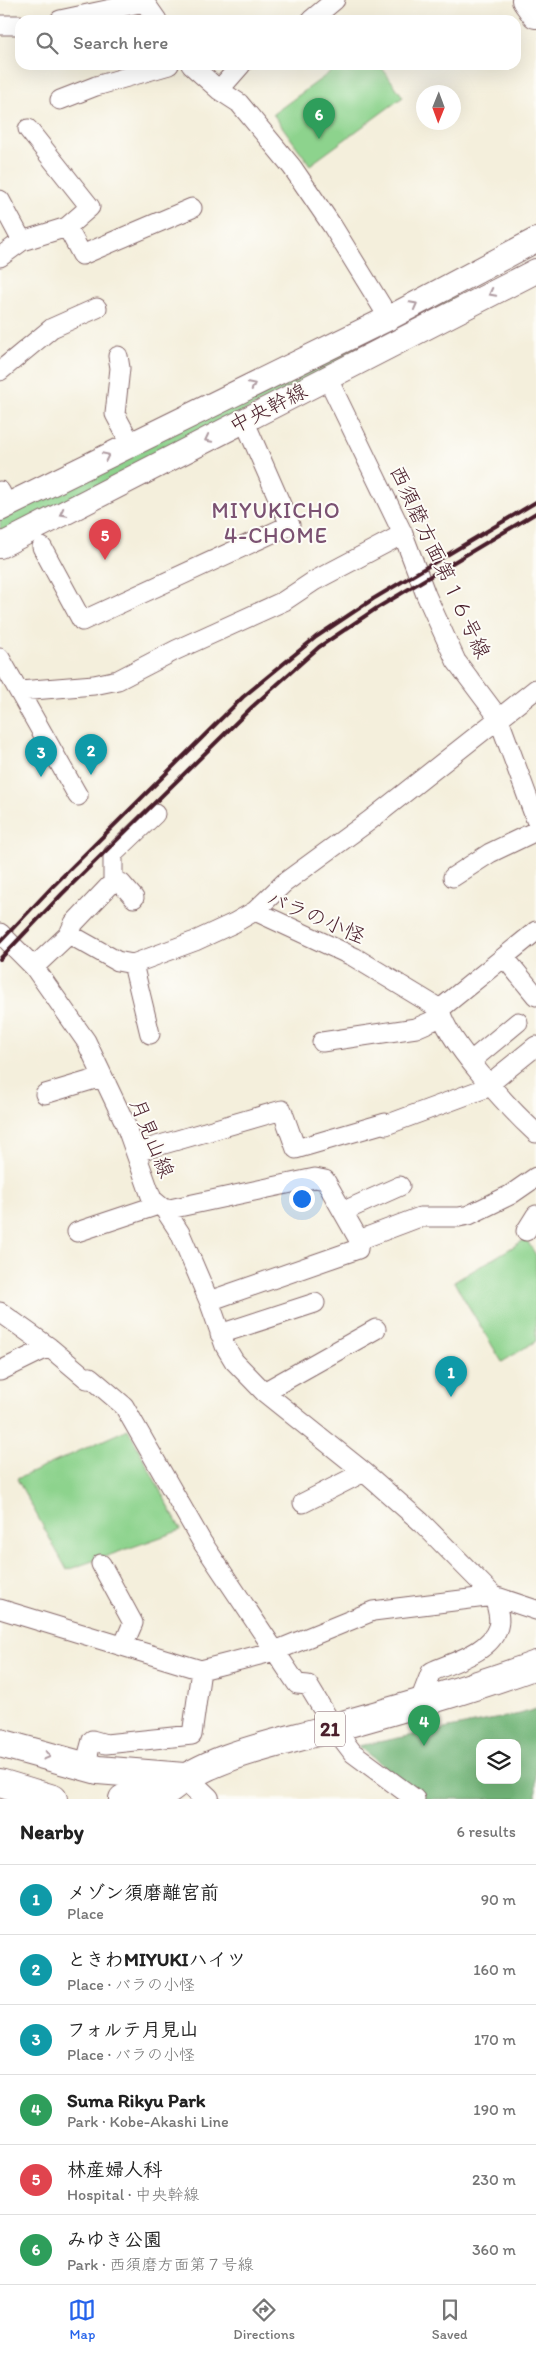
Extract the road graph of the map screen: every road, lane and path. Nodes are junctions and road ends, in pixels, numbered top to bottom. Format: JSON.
{"nodes":[{"id":1,"x":335,"y":0,"type":"edge"},
{"id":2,"x":526,"y":0,"type":"edge"},
{"id":3,"x":144,"y":1,"type":"edge"},
{"id":4,"x":536,"y":14,"type":"edge"},
{"id":5,"x":82,"y":15,"type":"edge"},
{"id":6,"x":154,"y":15,"type":"edge"},
{"id":7,"x":316,"y":15,"type":"edge"},
{"id":8,"x":15,"y":25,"type":"edge"},
{"id":9,"x":0,"y":26,"type":"edge"},
{"id":10,"x":152,"y":70,"type":"edge"},
{"id":11,"x":197,"y":70,"type":"edge"},
{"id":12,"x":237,"y":70,"type":"edge"},
{"id":13,"x":219,"y":90,"type":"junction"},
{"id":14,"x":60,"y":100,"type":"dead end"},
{"id":15,"x":28,"y":129,"type":"dead end"},
{"id":16,"x":0,"y":200,"type":"edge"},
{"id":17,"x":192,"y":208,"type":"dead end"},
{"id":18,"x":67,"y":227,"type":"junction"},
{"id":19,"x":536,"y":240,"type":"edge"},
{"id":20,"x":22,"y":241,"type":"junction"},
{"id":21,"x":0,"y":256,"type":"edge"},
{"id":22,"x":536,"y":271,"type":"edge"},
{"id":23,"x":96,"y":308,"type":"dead end"},
{"id":24,"x":389,"y":318,"type":"junction"},
{"id":25,"x":118,"y":356,"type":"dead end"},
{"id":26,"x":0,"y":371,"type":"edge"},
{"id":27,"x":327,"y":377,"type":"junction"},
{"id":28,"x":244,"y":420,"type":"junction"},
{"id":29,"x":131,"y":444,"type":"junction"},
{"id":30,"x":2,"y":502,"type":"edge"},
{"id":31,"x":403,"y":534,"type":"junction"},
{"id":32,"x":0,"y":546,"type":"edge"},
{"id":33,"x":42,"y":547,"type":"dead end"},
{"id":34,"x":0,"y":658,"type":"edge"},
{"id":35,"x":536,"y":689,"type":"edge"},
{"id":36,"x":20,"y":691,"type":"junction"},
{"id":37,"x":498,"y":717,"type":"junction"},
{"id":38,"x":529,"y":779,"type":"edge"},
{"id":39,"x":78,"y":796,"type":"dead end"},
{"id":40,"x":155,"y":814,"type":"dead end"},
{"id":41,"x":536,"y":820,"type":"edge"},
{"id":42,"x":536,"y":831,"type":"edge"},
{"id":43,"x":453,"y":877,"type":"dead end"},
{"id":44,"x":113,"y":882,"type":"junction"},
{"id":45,"x":134,"y":898,"type":"dead end"},
{"id":46,"x":255,"y":911,"type":"junction"},
{"id":47,"x":536,"y":931,"type":"edge"},
{"id":48,"x":0,"y":933,"type":"edge"},
{"id":49,"x":69,"y":934,"type":"junction"},
{"id":50,"x":504,"y":957,"type":"junction"},
{"id":51,"x":133,"y":964,"type":"junction"},
{"id":52,"x":34,"y":967,"type":"junction"},
{"id":53,"x":536,"y":996,"type":"edge"},
{"id":54,"x":441,"y":1013,"type":"junction"},
{"id":55,"x":518,"y":1022,"type":"dead end"},
{"id":56,"x":150,"y":1034,"type":"dead end"},
{"id":57,"x":322,"y":1042,"type":"dead end"},
{"id":58,"x":536,"y":1046,"type":"edge"},
{"id":59,"x":471,"y":1061,"type":"junction"},
{"id":60,"x":102,"y":1077,"type":"junction"},
{"id":61,"x":490,"y":1083,"type":"junction"},
{"id":62,"x":45,"y":1094,"type":"dead end"},
{"id":63,"x":536,"y":1133,"type":"edge"},
{"id":64,"x":306,"y":1146,"type":"junction"},
{"id":65,"x":136,"y":1152,"type":"junction"},
{"id":66,"x":536,"y":1177,"type":"edge"},
{"id":67,"x":315,"y":1178,"type":"junction"},
{"id":68,"x":400,"y":1186,"type":"dead end"},
{"id":69,"x":162,"y":1208,"type":"junction"},
{"id":70,"x":344,"y":1211,"type":"junction"},
{"id":71,"x":78,"y":1232,"type":"dead end"},
{"id":72,"x":359,"y":1240,"type":"junction"},
{"id":73,"x":209,"y":1301,"type":"junction"},
{"id":74,"x":315,"y":1303,"type":"dead end"},
{"id":75,"x":0,"y":1312,"type":"edge"},
{"id":76,"x":376,"y":1329,"type":"dead end"},
{"id":77,"x":220,"y":1334,"type":"junction"},
{"id":78,"x":49,"y":1347,"type":"junction"},
{"id":79,"x":0,"y":1371,"type":"edge"},
{"id":80,"x":264,"y":1392,"type":"junction"},
{"id":81,"x":364,"y":1472,"type":"junction"},
{"id":82,"x":303,"y":1503,"type":"dead end"},
{"id":83,"x":102,"y":1564,"type":"dead end"},
{"id":84,"x":494,"y":1596,"type":"junction"},
{"id":85,"x":0,"y":1609,"type":"edge"},
{"id":86,"x":536,"y":1610,"type":"edge"},
{"id":87,"x":123,"y":1646,"type":"junction"},
{"id":88,"x":275,"y":1651,"type":"junction"},
{"id":89,"x":536,"y":1658,"type":"edge"},
{"id":90,"x":536,"y":1665,"type":"edge"},
{"id":91,"x":201,"y":1670,"type":"junction"},
{"id":92,"x":536,"y":1672,"type":"edge"},
{"id":93,"x":478,"y":1686,"type":"junction"},
{"id":94,"x":420,"y":1703,"type":"junction"},
{"id":95,"x":334,"y":1728,"type":"junction"},
{"id":96,"x":0,"y":1743,"type":"edge"},
{"id":97,"x":85,"y":1766,"type":"junction"},
{"id":98,"x":184,"y":1777,"type":"junction"},
{"id":99,"x":0,"y":1783,"type":"edge"},
{"id":100,"x":53,"y":1799,"type":"edge"},
{"id":101,"x":123,"y":1799,"type":"edge"},
{"id":102,"x":157,"y":1799,"type":"edge"},
{"id":103,"x":207,"y":1799,"type":"edge"},
{"id":104,"x":415,"y":1799,"type":"edge"}],
"edges":[{"from":1,"to":7,"type":"street"},
{"from":2,"to":4,"type":"main road"},
{"from":3,"to":5,"type":"street"},
{"from":3,"to":6,"type":"street"},
{"from":8,"to":9,"type":"street"},
{"from":10,"to":14,"type":"street"},
{"from":11,"to":13,"type":"street"},
{"from":12,"to":13,"type":"street"},
{"from":13,"to":24,"type":"street"},
{"from":15,"to":18,"type":"street"},
{"from":16,"to":20,"type":"street"},
{"from":17,"to":18,"type":"street"},
{"from":18,"to":20,"type":"street"},
{"from":24,"to":19,"type":"street","name":"中央幹線","one_way":true},
{"from":20,"to":21,"type":"street"},
{"from":22,"to":27,"type":"street","name":"中央幹線","one_way":true},
{"from":23,"to":26,"type":"street"},
{"from":29,"to":24,"type":"street","name":"中央幹線","one_way":true},
{"from":25,"to":29,"type":"street"},
{"from":27,"to":28,"type":"street","name":"中央幹線"},
{"from":27,"to":31,"type":"street","name":"西須磨方面第１６号線"},
{"from":28,"to":32,"type":"street","name":"中央幹線","one_way":true},
{"from":28,"to":33,"type":"street"},
{"from":30,"to":29,"type":"street","name":"中央幹線","one_way":true},
{"from":31,"to":36,"type":"street"},
{"from":31,"to":37,"type":"street","name":"西須磨方面第１６号線"},
{"from":34,"to":36,"type":"street"},
{"from":35,"to":37,"type":"street"},
{"from":36,"to":39,"type":"street"},
{"from":37,"to":38,"type":"street","name":"西須磨方面第１６号線"},
{"from":37,"to":46,"type":"street"},
{"from":38,"to":41,"type":"street","name":"西須磨方面第１６号線"},
{"from":40,"to":44,"type":"street"},
{"from":42,"to":43,"type":"street"},
{"from":44,"to":45,"type":"street"},
{"from":44,"to":49,"type":"street"},
{"from":46,"to":51,"type":"street","name":"バラの小怪"},
{"from":46,"to":54,"type":"street","name":"バラの小怪"},
{"from":47,"to":50,"type":"street"},
{"from":48,"to":52,"type":"street","name":"月見山線"},
{"from":49,"to":51,"type":"street"},
{"from":49,"to":52,"type":"street"},
{"from":50,"to":53,"type":"street"},
{"from":50,"to":54,"type":"street"},
{"from":51,"to":56,"type":"street"},
{"from":52,"to":60,"type":"street","name":"月見山線"},
{"from":54,"to":57,"type":"street"},
{"from":54,"to":59,"type":"street","name":"バラの小怪"},
{"from":55,"to":59,"type":"street"},
{"from":58,"to":61,"type":"street"},
{"from":59,"to":61,"type":"street","name":"バラの小怪"},
{"from":60,"to":62,"type":"street"},
{"from":60,"to":65,"type":"street","name":"月見山線"},
{"from":61,"to":63,"type":"street","name":"バラの小怪"},
{"from":61,"to":64,"type":"street"},
{"from":64,"to":65,"type":"street"},
{"from":64,"to":67,"type":"street"},
{"from":65,"to":69,"type":"street","name":"月見山線"},
{"from":66,"to":72,"type":"street"},
{"from":67,"to":69,"type":"street"},
{"from":67,"to":70,"type":"street"},
{"from":68,"to":70,"type":"street"},
{"from":69,"to":71,"type":"street"},
{"from":69,"to":73,"type":"street","name":"月見山線"},
{"from":70,"to":72,"type":"street"},
{"from":72,"to":73,"type":"street"},
{"from":73,"to":77,"type":"street","name":"月見山線"},
{"from":74,"to":77,"type":"street"},
{"from":75,"to":78,"type":"street"},
{"from":76,"to":80,"type":"street"},
{"from":77,"to":80,"type":"street","name":"月見山線"},
{"from":78,"to":79,"type":"street"},
{"from":78,"to":88,"type":"street"},
{"from":80,"to":81,"type":"street","name":"月見山線"},
{"from":81,"to":82,"type":"street"},
{"from":81,"to":84,"type":"street","name":"月見山線"},
{"from":83,"to":87,"type":"street"},
{"from":84,"to":86,"type":"street"},
{"from":84,"to":88,"type":"street"},
{"from":84,"to":94,"type":"street"},
{"from":85,"to":87,"type":"street"},
{"from":87,"to":91,"type":"street"},
{"from":88,"to":91,"type":"street"},
{"from":88,"to":95,"type":"street"},
{"from":89,"to":93,"type":"main road"},
{"from":90,"to":93,"type":"main road","number":"21"},
{"from":91,"to":97,"type":"street"},
{"from":92,"to":93,"type":"main road"},
{"from":93,"to":94,"type":"main road","number":"21"},
{"from":94,"to":95,"type":"main road","number":"21"},
{"from":95,"to":98,"type":"main road","number":"21"},
{"from":95,"to":104,"type":"street"},
{"from":96,"to":97,"type":"main road","number":"21","one_way":true},
{"from":97,"to":98,"type":"main road","number":"21"},
{"from":98,"to":101,"type":"main road"},
{"from":98,"to":102,"type":"main road","number":"21"},
{"from":98,"to":103,"type":"street"},
{"from":99,"to":100,"type":"main road"}]}
